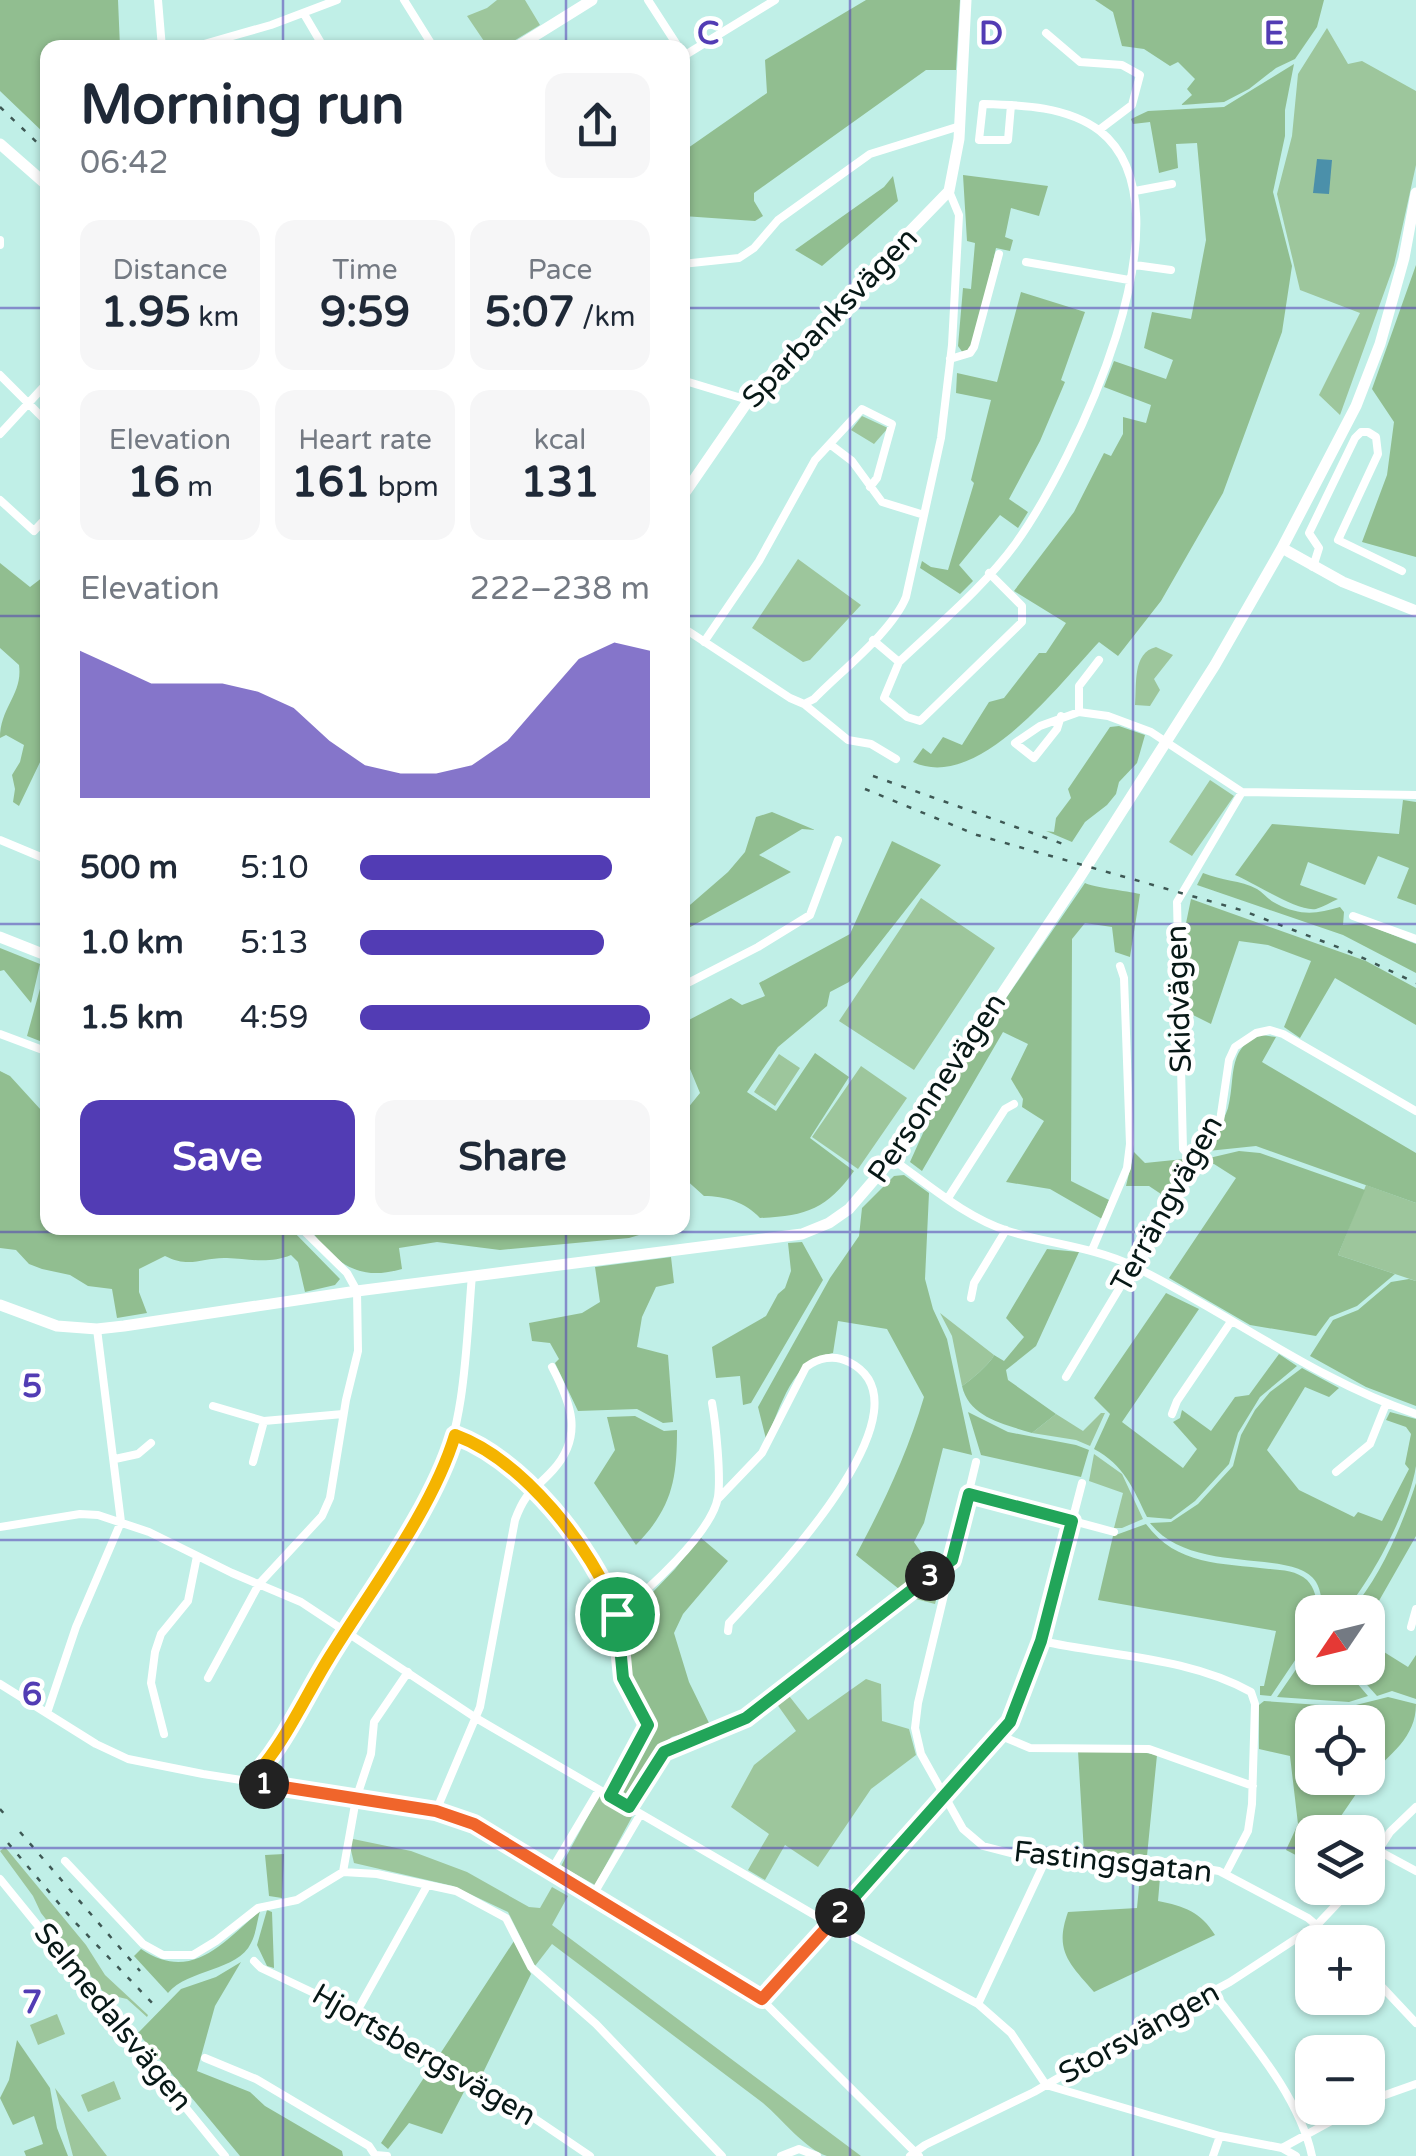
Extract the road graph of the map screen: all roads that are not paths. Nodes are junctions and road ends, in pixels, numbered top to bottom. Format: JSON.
{"nodes":[{"id":1,"x":158,"y":0,"type":"edge"},
{"id":2,"x":338,"y":0,"type":"edge"},
{"id":3,"x":404,"y":0,"type":"edge"},
{"id":4,"x":592,"y":0,"type":"edge"},
{"id":5,"x":648,"y":0,"type":"edge"},
{"id":6,"x":774,"y":0,"type":"edge"},
{"id":7,"x":966,"y":0,"type":"edge"},
{"id":8,"x":304,"y":14,"type":"junction"},
{"id":9,"x":1046,"y":32,"type":"dead end"},
{"id":10,"x":161,"y":40,"type":"edge"},
{"id":11,"x":217,"y":40,"type":"edge"},
{"id":12,"x":319,"y":40,"type":"edge"},
{"id":13,"x":429,"y":40,"type":"edge"},
{"id":14,"x":529,"y":40,"type":"edge"},
{"id":15,"x":673,"y":40,"type":"edge"},
{"id":16,"x":690,"y":49,"type":"edge"},
{"id":17,"x":1011,"y":105,"type":"junction"},
{"id":18,"x":1099,"y":130,"type":"junction"},
{"id":19,"x":959,"y":133,"type":"junction"},
{"id":20,"x":979,"y":140,"type":"junction"},
{"id":21,"x":0,"y":144,"type":"edge"},
{"id":22,"x":40,"y":179,"type":"edge"},
{"id":23,"x":1172,"y":184,"type":"dead end"},
{"id":24,"x":949,"y":191,"type":"junction"},
{"id":25,"x":1135,"y":191,"type":"junction"},
{"id":26,"x":1416,"y":193,"type":"edge"},
{"id":27,"x":1416,"y":233,"type":"edge"},
{"id":28,"x":999,"y":254,"type":"dead end"},
{"id":29,"x":1404,"y":258,"type":"junction"},
{"id":30,"x":1026,"y":262,"type":"dead end"},
{"id":31,"x":690,"y":263,"type":"edge"},
{"id":32,"x":1135,"y":265,"type":"junction"},
{"id":33,"x":1171,"y":270,"type":"dead end"},
{"id":34,"x":1130,"y":280,"type":"junction"},
{"id":35,"x":950,"y":359,"type":"junction"},
{"id":36,"x":0,"y":375,"type":"edge"},
{"id":37,"x":690,"y":382,"type":"edge"},
{"id":38,"x":40,"y":390,"type":"edge"},
{"id":39,"x":748,"y":400,"type":"junction"},
{"id":40,"x":27,"y":404,"type":"junction"},
{"id":41,"x":40,"y":416,"type":"edge"},
{"id":42,"x":0,"y":434,"type":"edge"},
{"id":43,"x":830,"y":444,"type":"junction"},
{"id":44,"x":690,"y":485,"type":"edge"},
{"id":45,"x":870,"y":487,"type":"junction"},
{"id":46,"x":0,"y":500,"type":"edge"},
{"id":47,"x":924,"y":515,"type":"junction"},
{"id":48,"x":40,"y":525,"type":"edge"},
{"id":49,"x":1282,"y":548,"type":"junction"},
{"id":50,"x":1313,"y":567,"type":"junction"},
{"id":51,"x":1402,"y":571,"type":"dead end"},
{"id":52,"x":989,"y":573,"type":"junction"},
{"id":53,"x":1416,"y":611,"type":"edge"},
{"id":54,"x":690,"y":633,"type":"edge"},
{"id":55,"x":873,"y":640,"type":"junction"},
{"id":56,"x":704,"y":642,"type":"junction"},
{"id":57,"x":1099,"y":660,"type":"dead end"},
{"id":58,"x":898,"y":662,"type":"junction"},
{"id":59,"x":804,"y":704,"type":"junction"},
{"id":60,"x":1079,"y":712,"type":"junction"},
{"id":61,"x":1060,"y":716,"type":"junction"},
{"id":62,"x":1167,"y":744,"type":"junction"},
{"id":63,"x":896,"y":759,"type":"dead end"},
{"id":64,"x":1242,"y":792,"type":"junction"},
{"id":65,"x":1416,"y":795,"type":"edge"},
{"id":66,"x":0,"y":840,"type":"edge"},
{"id":67,"x":838,"y":840,"type":"dead end"},
{"id":68,"x":40,"y":857,"type":"edge"},
{"id":69,"x":1353,"y":916,"type":"dead end"},
{"id":70,"x":0,"y":937,"type":"edge"},
{"id":71,"x":1416,"y":939,"type":"edge"},
{"id":72,"x":40,"y":953,"type":"edge"},
{"id":73,"x":1120,"y":966,"type":"dead end"},
{"id":74,"x":690,"y":982,"type":"edge"},
{"id":75,"x":0,"y":1034,"type":"edge"},
{"id":76,"x":40,"y":1049,"type":"edge"},
{"id":77,"x":1014,"y":1104,"type":"dead end"},
{"id":78,"x":1416,"y":1111,"type":"edge"},
{"id":79,"x":892,"y":1159,"type":"junction"},
{"id":80,"x":1194,"y":1160,"type":"junction"},
{"id":81,"x":948,"y":1198,"type":"junction"},
{"id":82,"x":1006,"y":1230,"type":"junction"},
{"id":83,"x":308,"y":1235,"type":"edge"},
{"id":84,"x":1092,"y":1250,"type":"junction"},
{"id":85,"x":1133,"y":1266,"type":"junction"},
{"id":86,"x":472,"y":1276,"type":"junction"},
{"id":87,"x":358,"y":1291,"type":"junction"},
{"id":88,"x":971,"y":1298,"type":"dead end"},
{"id":89,"x":0,"y":1305,"type":"edge"},
{"id":90,"x":1230,"y":1323,"type":"junction"},
{"id":91,"x":96,"y":1329,"type":"junction"},
{"id":92,"x":552,"y":1367,"type":"dead end"},
{"id":93,"x":1066,"y":1376,"type":"dead end"},
{"id":94,"x":712,"y":1403,"type":"dead end"},
{"id":95,"x":1386,"y":1404,"type":"junction"},
{"id":96,"x":212,"y":1406,"type":"dead end"},
{"id":97,"x":343,"y":1414,"type":"junction"},
{"id":98,"x":1172,"y":1414,"type":"dead end"},
{"id":99,"x":1416,"y":1414,"type":"edge"},
{"id":100,"x":264,"y":1421,"type":"junction"},
{"id":101,"x":455,"y":1435,"type":"junction"},
{"id":102,"x":152,"y":1443,"type":"dead end"},
{"id":103,"x":114,"y":1459,"type":"junction"},
{"id":104,"x":252,"y":1462,"type":"dead end"},
{"id":105,"x":976,"y":1462,"type":"dead end"},
{"id":106,"x":1336,"y":1472,"type":"dead end"},
{"id":107,"x":1082,"y":1482,"type":"dead end"},
{"id":108,"x":534,"y":1488,"type":"junction"},
{"id":109,"x":969,"y":1494,"type":"junction"},
{"id":110,"x":718,"y":1499,"type":"junction"},
{"id":111,"x":1072,"y":1521,"type":"junction"},
{"id":112,"x":121,"y":1522,"type":"junction"},
{"id":113,"x":0,"y":1526,"type":"edge"},
{"id":114,"x":1114,"y":1532,"type":"dead end"},
{"id":115,"x":197,"y":1556,"type":"junction"},
{"id":116,"x":952,"y":1560,"type":"junction"},
{"id":117,"x":259,"y":1584,"type":"junction"},
{"id":118,"x":1416,"y":1610,"type":"edge"},
{"id":119,"x":617,"y":1614,"type":"junction"},
{"id":120,"x":1411,"y":1626,"type":"dead end"},
{"id":121,"x":346,"y":1630,"type":"junction"},
{"id":122,"x":728,"y":1631,"type":"dead end"},
{"id":123,"x":1041,"y":1641,"type":"junction"},
{"id":124,"x":408,"y":1672,"type":"junction"},
{"id":125,"x":208,"y":1678,"type":"dead end"},
{"id":126,"x":0,"y":1684,"type":"edge"},
{"id":127,"x":47,"y":1713,"type":"junction"},
{"id":128,"x":476,"y":1718,"type":"junction"},
{"id":129,"x":164,"y":1734,"type":"dead end"},
{"id":130,"x":999,"y":1735,"type":"junction"},
{"id":131,"x":249,"y":1782,"type":"junction"},
{"id":132,"x":1253,"y":1786,"type":"junction"},
{"id":133,"x":599,"y":1790,"type":"junction"},
{"id":134,"x":610,"y":1796,"type":"junction"},
{"id":135,"x":945,"y":1798,"type":"junction"},
{"id":136,"x":356,"y":1799,"type":"junction"},
{"id":137,"x":629,"y":1807,"type":"junction"},
{"id":138,"x":1416,"y":1807,"type":"edge"},
{"id":139,"x":436,"y":1811,"type":"junction"},
{"id":140,"x":640,"y":1815,"type":"junction"},
{"id":141,"x":1385,"y":1839,"type":"edge"},
{"id":142,"x":1385,"y":1854,"type":"edge"},
{"id":143,"x":1047,"y":1857,"type":"junction"},
{"id":144,"x":65,"y":1861,"type":"dead end"},
{"id":145,"x":552,"y":1869,"type":"junction"},
{"id":146,"x":1416,"y":1871,"type":"edge"},
{"id":147,"x":343,"y":1872,"type":"junction"},
{"id":148,"x":1226,"y":1873,"type":"junction"},
{"id":149,"x":0,"y":1879,"type":"edge"},
{"id":150,"x":427,"y":1886,"type":"junction"},
{"id":151,"x":593,"y":1895,"type":"junction"},
{"id":152,"x":1335,"y":1905,"type":"edge"},
{"id":153,"x":830,"y":1924,"type":"junction"},
{"id":154,"x":1317,"y":1924,"type":"junction"},
{"id":155,"x":254,"y":1961,"type":"dead end"},
{"id":156,"x":1385,"y":1990,"type":"edge"},
{"id":157,"x":1214,"y":1992,"type":"junction"},
{"id":158,"x":762,"y":1999,"type":"junction"},
{"id":159,"x":978,"y":2004,"type":"junction"},
{"id":160,"x":356,"y":2013,"type":"junction"},
{"id":161,"x":1416,"y":2022,"type":"edge"},
{"id":162,"x":206,"y":2058,"type":"dead end"},
{"id":163,"x":1416,"y":2084,"type":"edge"},
{"id":164,"x":1046,"y":2085,"type":"junction"},
{"id":165,"x":1385,"y":2095,"type":"edge"},
{"id":166,"x":1324,"y":2125,"type":"edge"},
{"id":167,"x":1307,"y":2134,"type":"junction"},
{"id":168,"x":1220,"y":2136,"type":"junction"},
{"id":169,"x":1282,"y":2148,"type":"junction"},
{"id":170,"x":915,"y":2154,"type":"edge"},
{"id":171,"x":225,"y":2156,"type":"edge"},
{"id":172,"x":376,"y":2156,"type":"edge"},
{"id":173,"x":387,"y":2156,"type":"edge"},
{"id":174,"x":590,"y":2156,"type":"edge"},
{"id":175,"x":722,"y":2156,"type":"edge"},
{"id":176,"x":781,"y":2156,"type":"edge"},
{"id":177,"x":816,"y":2156,"type":"edge"},
{"id":178,"x":1213,"y":2156,"type":"edge"},
{"id":179,"x":1296,"y":2156,"type":"edge"},
{"id":180,"x":1312,"y":2156,"type":"edge"}],
"edges":[{"from":1,"to":10,"type":"street"},
{"from":2,"to":8,"type":"street"},
{"from":3,"to":13,"type":"street"},
{"from":4,"to":14,"type":"street"},
{"from":5,"to":15,"type":"street"},
{"from":6,"to":16,"type":"street"},
{"from":7,"to":19,"type":"street"},
{"from":8,"to":11,"type":"street"},
{"from":8,"to":12,"type":"street"},
{"from":9,"to":18,"type":"street"},
{"from":17,"to":18,"type":"street"},
{"from":17,"to":20,"type":"street"},
{"from":17,"to":20,"type":"street"},
{"from":18,"to":25,"type":"street"},
{"from":19,"to":20,"type":"street"},
{"from":19,"to":24,"type":"street"},
{"from":19,"to":31,"type":"street"},
{"from":21,"to":22,"type":"street"},
{"from":23,"to":25,"type":"street"},
{"from":24,"to":35,"type":"street"},
{"from":24,"to":39,"type":"street","name":"Sparbanksvägen"},
{"from":25,"to":32,"type":"street"},
{"from":26,"to":29,"type":"street","name":"Personnevägen"},
{"from":27,"to":29,"type":"street","name":"Personnevägen"},
{"from":28,"to":35,"type":"street"},
{"from":29,"to":49,"type":"street","name":"Personnevägen"},
{"from":30,"to":34,"type":"street"},
{"from":32,"to":33,"type":"street"},
{"from":32,"to":34,"type":"street"},
{"from":34,"to":52,"type":"street"},
{"from":35,"to":47,"type":"street"},
{"from":36,"to":40,"type":"street"},
{"from":37,"to":39,"type":"street"},
{"from":38,"to":40,"type":"street"},
{"from":39,"to":44,"type":"street","name":"Sparbanksvägen"},
{"from":40,"to":41,"type":"street"},
{"from":40,"to":42,"type":"street"},
{"from":43,"to":45,"type":"street"},
{"from":43,"to":45,"type":"street"},
{"from":43,"to":56,"type":"street"},
{"from":45,"to":47,"type":"street"},
{"from":46,"to":48,"type":"street"},
{"from":47,"to":55,"type":"street"},
{"from":49,"to":50,"type":"street"},
{"from":49,"to":62,"type":"street","name":"Personnevägen"},
{"from":50,"to":51,"type":"street"},
{"from":50,"to":53,"type":"street"},
{"from":52,"to":58,"type":"street"},
{"from":52,"to":58,"type":"street"},
{"from":54,"to":56,"type":"street"},
{"from":55,"to":58,"type":"street"},
{"from":55,"to":59,"type":"street"},
{"from":56,"to":59,"type":"street"},
{"from":57,"to":60,"type":"street"},
{"from":59,"to":63,"type":"street"},
{"from":60,"to":61,"type":"street"},
{"from":60,"to":62,"type":"street"},
{"from":61,"to":61,"type":"street"},
{"from":62,"to":64,"type":"street"},
{"from":62,"to":79,"type":"street","name":"Personnevägen"},
{"from":64,"to":65,"type":"street"},
{"from":64,"to":80,"type":"street","name":"Skidvägen"},
{"from":66,"to":68,"type":"street"},
{"from":67,"to":74,"type":"street"},
{"from":69,"to":71,"type":"street"},
{"from":70,"to":72,"type":"street"},
{"from":73,"to":84,"type":"street"},
{"from":75,"to":76,"type":"street"},
{"from":77,"to":81,"type":"street"},
{"from":78,"to":80,"type":"street","name":"Terrängvägen"},
{"from":79,"to":81,"type":"street"},
{"from":79,"to":86,"type":"street","name":"Personnevägen"},
{"from":80,"to":85,"type":"street","name":"Terrängvägen"},
{"from":81,"to":82,"type":"street"},
{"from":82,"to":84,"type":"street"},
{"from":82,"to":88,"type":"street"},
{"from":83,"to":87,"type":"street"},
{"from":84,"to":85,"type":"street"},
{"from":85,"to":90,"type":"street"},
{"from":85,"to":93,"type":"street","name":"Terrängvägen"},
{"from":86,"to":87,"type":"street","name":"Personnevägen"},
{"from":86,"to":101,"type":"street"},
{"from":87,"to":91,"type":"street","name":"Personnevägen"},
{"from":87,"to":97,"type":"street"},
{"from":89,"to":91,"type":"street","name":"Personnevägen"},
{"from":90,"to":95,"type":"street"},
{"from":90,"to":98,"type":"street"},
{"from":91,"to":103,"type":"street"},
{"from":92,"to":108,"type":"street"},
{"from":94,"to":110,"type":"street"},
{"from":95,"to":99,"type":"street"},
{"from":95,"to":106,"type":"street"},
{"from":96,"to":100,"type":"street"},
{"from":97,"to":100,"type":"street"},
{"from":97,"to":117,"type":"street"},
{"from":100,"to":104,"type":"street"},
{"from":101,"to":108,"type":"street"},
{"from":101,"to":121,"type":"street"},
{"from":102,"to":103,"type":"street"},
{"from":103,"to":112,"type":"street"},
{"from":105,"to":109,"type":"street","name":"Fastingsgatan"},
{"from":107,"to":111,"type":"street"},
{"from":108,"to":119,"type":"street"},
{"from":108,"to":128,"type":"street"},
{"from":109,"to":111,"type":"street"},
{"from":109,"to":116,"type":"street","name":"Fastingsgatan"},
{"from":110,"to":119,"type":"street"},
{"from":110,"to":122,"type":"street"},
{"from":111,"to":114,"type":"street"},
{"from":111,"to":123,"type":"street"},
{"from":112,"to":113,"type":"street"},
{"from":112,"to":115,"type":"street"},
{"from":112,"to":127,"type":"street"},
{"from":115,"to":117,"type":"street"},
{"from":115,"to":129,"type":"street"},
{"from":116,"to":135,"type":"street","name":"Fastingsgatan"},
{"from":116,"to":137,"type":"street"},
{"from":117,"to":121,"type":"street"},
{"from":117,"to":125,"type":"street"},
{"from":118,"to":120,"type":"street"},
{"from":119,"to":134,"type":"street"},
{"from":121,"to":124,"type":"street"},
{"from":121,"to":131,"type":"street"},
{"from":123,"to":130,"type":"street"},
{"from":123,"to":132,"type":"street"},
{"from":124,"to":128,"type":"street"},
{"from":124,"to":136,"type":"street"},
{"from":126,"to":127,"type":"street"},
{"from":127,"to":131,"type":"street"},
{"from":128,"to":133,"type":"street"},
{"from":128,"to":139,"type":"street"},
{"from":130,"to":132,"type":"street"},
{"from":130,"to":135,"type":"street"},
{"from":131,"to":136,"type":"street"},
{"from":132,"to":148,"type":"street"},
{"from":133,"to":134,"type":"street"},
{"from":133,"to":145,"type":"street"},
{"from":134,"to":137,"type":"street"},
{"from":135,"to":143,"type":"street","name":"Fastingsgatan"},
{"from":135,"to":153,"type":"street"},
{"from":136,"to":139,"type":"street"},
{"from":136,"to":147,"type":"street"},
{"from":137,"to":140,"type":"street"},
{"from":138,"to":141,"type":"street"},
{"from":139,"to":145,"type":"street"},
{"from":140,"to":151,"type":"street"},
{"from":140,"to":153,"type":"street"},
{"from":142,"to":146,"type":"street"},
{"from":143,"to":148,"type":"street","name":"Fastingsgatan"},
{"from":143,"to":159,"type":"street"},
{"from":144,"to":147,"type":"street"},
{"from":145,"to":151,"type":"street"},
{"from":147,"to":150,"type":"street"},
{"from":148,"to":154,"type":"street","name":"Fastingsgatan"},
{"from":149,"to":171,"type":"street","name":"Selmedalsvägen"},
{"from":150,"to":160,"type":"street"},
{"from":150,"to":175,"type":"street"},
{"from":151,"to":158,"type":"street"},
{"from":152,"to":154,"type":"street","name":"Storsvängen"},
{"from":153,"to":158,"type":"street"},
{"from":153,"to":159,"type":"street"},
{"from":154,"to":157,"type":"street","name":"Storsvängen"},
{"from":155,"to":160,"type":"street","name":"Hjortsbergsvägen"},
{"from":156,"to":161,"type":"street"},
{"from":157,"to":164,"type":"street","name":"Storsvängen"},
{"from":157,"to":167,"type":"street"},
{"from":158,"to":170,"type":"street"},
{"from":159,"to":164,"type":"street"},
{"from":160,"to":174,"type":"street","name":"Hjortsbergsvägen"},
{"from":162,"to":172,"type":"street"},
{"from":163,"to":165,"type":"street"},
{"from":164,"to":168,"type":"street"},
{"from":164,"to":170,"type":"street","name":"Storsvängen"},
{"from":166,"to":167,"type":"street"},
{"from":167,"to":169,"type":"street"},
{"from":167,"to":180,"type":"street"},
{"from":168,"to":169,"type":"street"},
{"from":168,"to":178,"type":"street"},
{"from":169,"to":179,"type":"street"},
{"from":172,"to":173,"type":"street"},
{"from":176,"to":177,"type":"street"}]}
